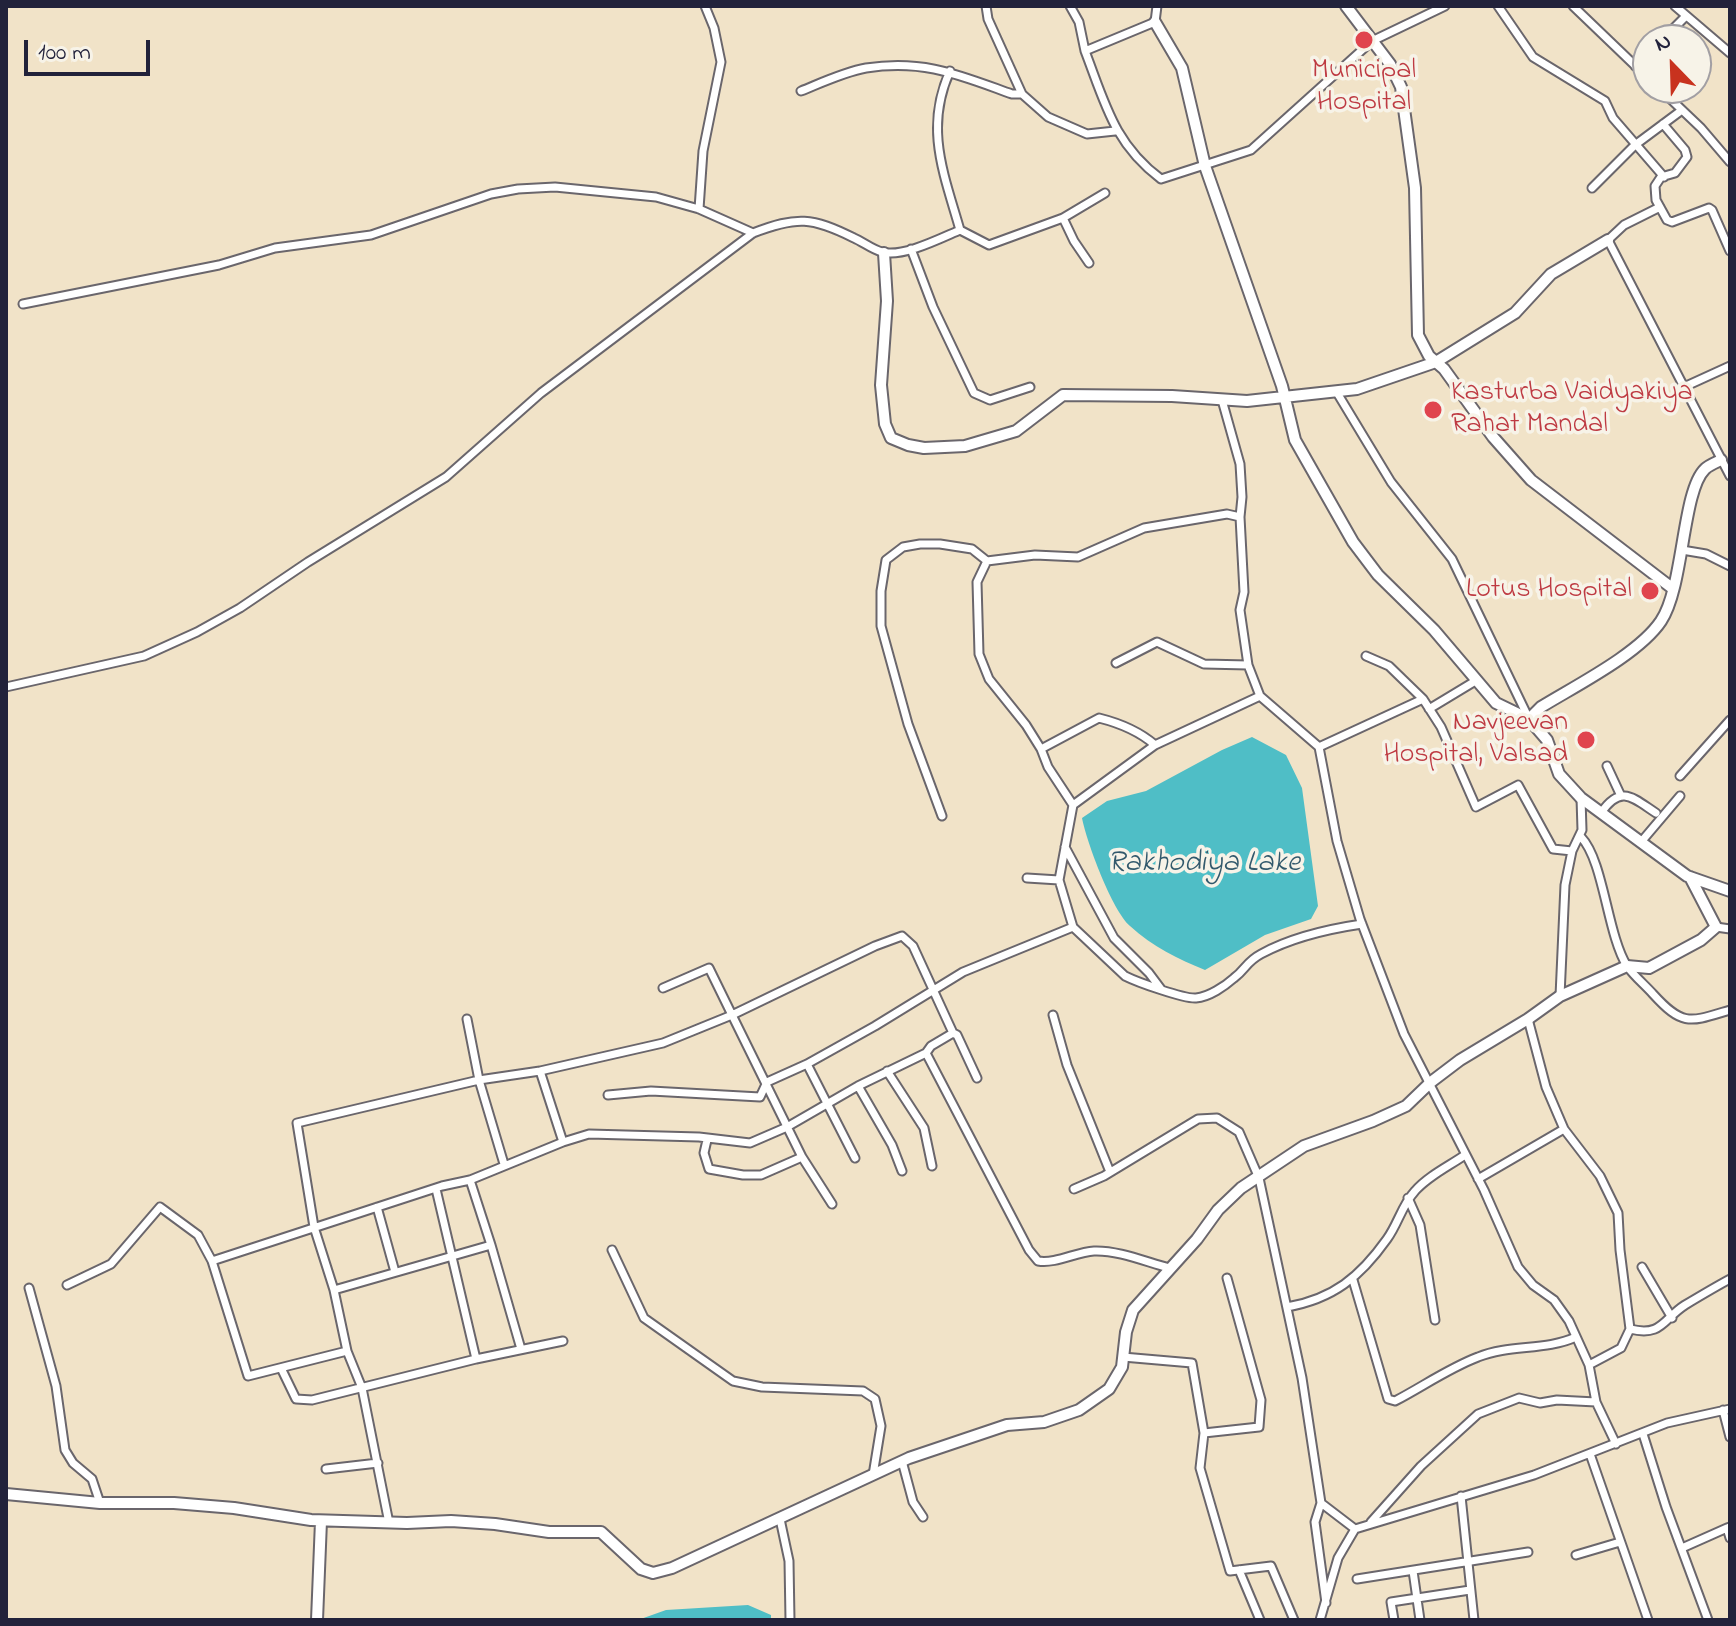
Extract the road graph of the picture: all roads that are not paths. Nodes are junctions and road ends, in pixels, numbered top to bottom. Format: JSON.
{"nodes":[{"id":1,"x":705,"y":6,"type":"edge"},
{"id":2,"x":986,"y":6,"type":"edge"},
{"id":3,"x":1070,"y":6,"type":"edge"},
{"id":4,"x":1157,"y":6,"type":"edge"},
{"id":5,"x":1346,"y":6,"type":"edge"},
{"id":6,"x":1445,"y":6,"type":"edge"},
{"id":7,"x":1498,"y":6,"type":"edge"},
{"id":8,"x":1573,"y":6,"type":"edge"},
{"id":9,"x":1675,"y":6,"type":"edge"},
{"id":10,"x":1686,"y":16,"type":"junction"},
{"id":11,"x":1155,"y":22,"type":"junction"},
{"id":12,"x":1678,"y":24,"type":"edge"},
{"id":13,"x":1372,"y":41,"type":"junction"},
{"id":14,"x":1085,"y":51,"type":"junction"},
{"id":15,"x":1730,"y":53,"type":"edge"},
{"id":16,"x":1632,"y":63,"type":"edge"},
{"id":17,"x":950,"y":71,"type":"junction"},
{"id":18,"x":801,"y":91,"type":"dead end"},
{"id":19,"x":1022,"y":94,"type":"junction"},
{"id":20,"x":1676,"y":104,"type":"edge"},
{"id":21,"x":1682,"y":110,"type":"junction"},
{"id":22,"x":1663,"y":124,"type":"junction"},
{"id":23,"x":1115,"y":131,"type":"junction"},
{"id":24,"x":1635,"y":145,"type":"junction"},
{"id":25,"x":1730,"y":162,"type":"edge"},
{"id":26,"x":1205,"y":166,"type":"junction"},
{"id":27,"x":1664,"y":177,"type":"junction"},
{"id":28,"x":1592,"y":188,"type":"dead end"},
{"id":29,"x":1105,"y":193,"type":"dead end"},
{"id":30,"x":1660,"y":207,"type":"junction"},
{"id":31,"x":699,"y":209,"type":"junction"},
{"id":32,"x":1063,"y":218,"type":"junction"},
{"id":33,"x":960,"y":230,"type":"junction"},
{"id":34,"x":753,"y":233,"type":"junction"},
{"id":35,"x":1608,"y":240,"type":"junction"},
{"id":36,"x":911,"y":249,"type":"junction"},
{"id":37,"x":1730,"y":251,"type":"edge"},
{"id":38,"x":884,"y":253,"type":"junction"},
{"id":39,"x":1089,"y":263,"type":"dead end"},
{"id":40,"x":23,"y":304,"type":"dead end"},
{"id":41,"x":1436,"y":362,"type":"junction"},
{"id":42,"x":1730,"y":366,"type":"edge"},
{"id":43,"x":1030,"y":387,"type":"dead end"},
{"id":44,"x":1684,"y":387,"type":"junction"},
{"id":45,"x":1336,"y":391,"type":"junction"},
{"id":46,"x":1285,"y":396,"type":"junction"},
{"id":47,"x":1222,"y":400,"type":"junction"},
{"id":48,"x":1721,"y":460,"type":"junction"},
{"id":49,"x":1730,"y":476,"type":"edge"},
{"id":50,"x":1240,"y":517,"type":"junction"},
{"id":51,"x":1682,"y":550,"type":"junction"},
{"id":52,"x":987,"y":561,"type":"junction"},
{"id":53,"x":1730,"y":566,"type":"edge"},
{"id":54,"x":1672,"y":588,"type":"junction"},
{"id":55,"x":1366,"y":656,"type":"dead end"},
{"id":56,"x":1116,"y":663,"type":"dead end"},
{"id":57,"x":1248,"y":665,"type":"junction"},
{"id":58,"x":1477,"y":680,"type":"junction"},
{"id":59,"x":6,"y":687,"type":"edge"},
{"id":60,"x":1260,"y":696,"type":"junction"},
{"id":61,"x":1423,"y":699,"type":"junction"},
{"id":62,"x":1429,"y":709,"type":"junction"},
{"id":63,"x":1529,"y":719,"type":"junction"},
{"id":64,"x":1730,"y":720,"type":"edge"},
{"id":65,"x":1155,"y":745,"type":"junction"},
{"id":66,"x":1319,"y":747,"type":"junction"},
{"id":67,"x":1041,"y":749,"type":"junction"},
{"id":68,"x":1607,"y":766,"type":"dead end"},
{"id":69,"x":1680,"y":776,"type":"dead end"},
{"id":70,"x":1621,"y":796,"type":"junction"},
{"id":71,"x":1680,"y":796,"type":"dead end"},
{"id":72,"x":1581,"y":798,"type":"junction"},
{"id":73,"x":1073,"y":805,"type":"junction"},
{"id":74,"x":1601,"y":813,"type":"junction"},
{"id":75,"x":1656,"y":813,"type":"dead end"},
{"id":76,"x":942,"y":816,"type":"dead end"},
{"id":77,"x":1581,"y":837,"type":"junction"},
{"id":78,"x":1641,"y":842,"type":"junction"},
{"id":79,"x":1065,"y":847,"type":"junction"},
{"id":80,"x":1572,"y":851,"type":"junction"},
{"id":81,"x":1690,"y":877,"type":"junction"},
{"id":82,"x":1027,"y":878,"type":"dead end"},
{"id":83,"x":1059,"y":880,"type":"junction"},
{"id":84,"x":1730,"y":891,"type":"edge"},
{"id":85,"x":1362,"y":924,"type":"junction"},
{"id":86,"x":1073,"y":927,"type":"junction"},
{"id":87,"x":1716,"y":927,"type":"junction"},
{"id":88,"x":1730,"y":929,"type":"edge"},
{"id":89,"x":1627,"y":966,"type":"junction"},
{"id":90,"x":663,"y":988,"type":"dead end"},
{"id":91,"x":933,"y":988,"type":"junction"},
{"id":92,"x":1161,"y":989,"type":"junction"},
{"id":93,"x":1560,"y":996,"type":"junction"},
{"id":94,"x":1730,"y":1010,"type":"edge"},
{"id":95,"x":732,"y":1015,"type":"junction"},
{"id":96,"x":1053,"y":1015,"type":"dead end"},
{"id":97,"x":467,"y":1019,"type":"dead end"},
{"id":98,"x":1528,"y":1019,"type":"junction"},
{"id":99,"x":953,"y":1033,"type":"junction"},
{"id":100,"x":926,"y":1053,"type":"junction"},
{"id":101,"x":807,"y":1064,"type":"junction"},
{"id":102,"x":540,"y":1071,"type":"junction"},
{"id":103,"x":887,"y":1071,"type":"junction"},
{"id":104,"x":977,"y":1078,"type":"dead end"},
{"id":105,"x":479,"y":1080,"type":"junction"},
{"id":106,"x":767,"y":1082,"type":"junction"},
{"id":107,"x":1431,"y":1082,"type":"junction"},
{"id":108,"x":858,"y":1086,"type":"junction"},
{"id":109,"x":608,"y":1095,"type":"dead end"},
{"id":110,"x":828,"y":1104,"type":"junction"},
{"id":111,"x":787,"y":1127,"type":"junction"},
{"id":112,"x":1564,"y":1129,"type":"junction"},
{"id":113,"x":707,"y":1140,"type":"junction"},
{"id":114,"x":563,"y":1142,"type":"junction"},
{"id":115,"x":1465,"y":1155,"type":"junction"},
{"id":116,"x":802,"y":1157,"type":"junction"},
{"id":117,"x":855,"y":1158,"type":"dead end"},
{"id":118,"x":504,"y":1164,"type":"junction"},
{"id":119,"x":932,"y":1166,"type":"dead end"},
{"id":120,"x":902,"y":1171,"type":"dead end"},
{"id":121,"x":1110,"y":1172,"type":"junction"},
{"id":122,"x":1259,"y":1178,"type":"junction"},
{"id":123,"x":1478,"y":1179,"type":"junction"},
{"id":124,"x":470,"y":1180,"type":"junction"},
{"id":125,"x":436,"y":1189,"type":"junction"},
{"id":126,"x":1074,"y":1189,"type":"dead end"},
{"id":127,"x":1408,"y":1198,"type":"junction"},
{"id":128,"x":832,"y":1204,"type":"dead end"},
{"id":129,"x":377,"y":1207,"type":"junction"},
{"id":130,"x":314,"y":1227,"type":"junction"},
{"id":131,"x":491,"y":1245,"type":"junction"},
{"id":132,"x":612,"y":1250,"type":"dead end"},
{"id":133,"x":452,"y":1255,"type":"junction"},
{"id":134,"x":212,"y":1261,"type":"junction"},
{"id":135,"x":1642,"y":1267,"type":"dead end"},
{"id":136,"x":1169,"y":1268,"type":"junction"},
{"id":137,"x":395,"y":1272,"type":"junction"},
{"id":138,"x":1227,"y":1278,"type":"dead end"},
{"id":139,"x":1730,"y":1279,"type":"edge"},
{"id":140,"x":1353,"y":1280,"type":"junction"},
{"id":141,"x":67,"y":1285,"type":"dead end"},
{"id":142,"x":29,"y":1288,"type":"dead end"},
{"id":143,"x":334,"y":1290,"type":"junction"},
{"id":144,"x":1287,"y":1307,"type":"junction"},
{"id":145,"x":1672,"y":1318,"type":"junction"},
{"id":146,"x":1435,"y":1320,"type":"dead end"},
{"id":147,"x":1630,"y":1329,"type":"junction"},
{"id":148,"x":1576,"y":1337,"type":"junction"},
{"id":149,"x":563,"y":1341,"type":"dead end"},
{"id":150,"x":521,"y":1349,"type":"junction"},
{"id":151,"x":347,"y":1351,"type":"junction"},
{"id":152,"x":1123,"y":1357,"type":"junction"},
{"id":153,"x":476,"y":1359,"type":"junction"},
{"id":154,"x":1589,"y":1365,"type":"junction"},
{"id":155,"x":281,"y":1368,"type":"junction"},
{"id":156,"x":362,"y":1388,"type":"junction"},
{"id":157,"x":1596,"y":1402,"type":"junction"},
{"id":158,"x":1726,"y":1410,"type":"edge"},
{"id":159,"x":1204,"y":1433,"type":"junction"},
{"id":160,"x":1643,"y":1434,"type":"junction"},
{"id":161,"x":1730,"y":1437,"type":"edge"},
{"id":162,"x":1616,"y":1444,"type":"junction"},
{"id":163,"x":1590,"y":1454,"type":"junction"},
{"id":164,"x":902,"y":1461,"type":"junction"},
{"id":165,"x":378,"y":1463,"type":"junction"},
{"id":166,"x":326,"y":1469,"type":"dead end"},
{"id":167,"x":873,"y":1475,"type":"junction"},
{"id":168,"x":6,"y":1494,"type":"edge"},
{"id":169,"x":1461,"y":1496,"type":"junction"},
{"id":170,"x":100,"y":1503,"type":"junction"},
{"id":171,"x":1321,"y":1503,"type":"junction"},
{"id":172,"x":923,"y":1517,"type":"dead end"},
{"id":173,"x":780,"y":1519,"type":"junction"},
{"id":174,"x":321,"y":1521,"type":"junction"},
{"id":175,"x":389,"y":1523,"type":"junction"},
{"id":176,"x":1369,"y":1524,"type":"junction"},
{"id":177,"x":1729,"y":1528,"type":"edge"},
{"id":178,"x":1355,"y":1529,"type":"junction"},
{"id":179,"x":1730,"y":1538,"type":"edge"},
{"id":180,"x":1620,"y":1542,"type":"junction"},
{"id":181,"x":1682,"y":1548,"type":"junction"},
{"id":182,"x":1528,"y":1552,"type":"dead end"},
{"id":183,"x":1576,"y":1555,"type":"dead end"},
{"id":184,"x":1468,"y":1562,"type":"junction"},
{"id":185,"x":1239,"y":1570,"type":"junction"},
{"id":186,"x":1413,"y":1571,"type":"junction"},
{"id":187,"x":1357,"y":1579,"type":"dead end"},
{"id":188,"x":1470,"y":1590,"type":"junction"},
{"id":189,"x":1417,"y":1598,"type":"junction"},
{"id":190,"x":1326,"y":1603,"type":"junction"},
{"id":191,"x":317,"y":1620,"type":"edge"},
{"id":192,"x":790,"y":1620,"type":"edge"},
{"id":193,"x":1260,"y":1620,"type":"edge"},
{"id":194,"x":1294,"y":1620,"type":"edge"},
{"id":195,"x":1319,"y":1620,"type":"edge"},
{"id":196,"x":1394,"y":1620,"type":"edge"},
{"id":197,"x":1420,"y":1620,"type":"edge"},
{"id":198,"x":1474,"y":1620,"type":"edge"},
{"id":199,"x":1648,"y":1620,"type":"edge"},
{"id":200,"x":1708,"y":1620,"type":"edge"}],
"edges":[{"from":1,"to":31,"type":"street"},
{"from":2,"to":19,"type":"street"},
{"from":3,"to":14,"type":"street"},
{"from":4,"to":11,"type":"street"},
{"from":5,"to":13,"type":"street"},
{"from":6,"to":13,"type":"street"},
{"from":7,"to":24,"type":"street"},
{"from":8,"to":16,"type":"street"},
{"from":9,"to":10,"type":"street"},
{"from":10,"to":12,"type":"street"},
{"from":10,"to":15,"type":"street"},
{"from":11,"to":14,"type":"street"},
{"from":11,"to":26,"type":"street"},
{"from":13,"to":26,"type":"street"},
{"from":13,"to":41,"type":"street"},
{"from":14,"to":23,"type":"street"},
{"from":17,"to":18,"type":"street"},
{"from":17,"to":19,"type":"street"},
{"from":17,"to":33,"type":"street"},
{"from":19,"to":23,"type":"street"},
{"from":20,"to":21,"type":"street"},
{"from":21,"to":22,"type":"street"},
{"from":21,"to":25,"type":"street"},
{"from":22,"to":24,"type":"street"},
{"from":22,"to":27,"type":"street"},
{"from":23,"to":26,"type":"street"},
{"from":24,"to":27,"type":"street"},
{"from":24,"to":28,"type":"street"},
{"from":26,"to":46,"type":"street"},
{"from":27,"to":30,"type":"street"},
{"from":29,"to":32,"type":"street"},
{"from":30,"to":35,"type":"street"},
{"from":30,"to":37,"type":"street"},
{"from":31,"to":34,"type":"street"},
{"from":31,"to":40,"type":"street"},
{"from":32,"to":33,"type":"street"},
{"from":32,"to":39,"type":"street"},
{"from":33,"to":36,"type":"street"},
{"from":34,"to":38,"type":"street"},
{"from":34,"to":59,"type":"street"},
{"from":35,"to":41,"type":"street"},
{"from":35,"to":44,"type":"street"},
{"from":36,"to":38,"type":"street"},
{"from":36,"to":43,"type":"street"},
{"from":38,"to":47,"type":"street"},
{"from":41,"to":45,"type":"street"},
{"from":41,"to":54,"type":"street"},
{"from":42,"to":44,"type":"street"},
{"from":44,"to":48,"type":"street"},
{"from":45,"to":46,"type":"street"},
{"from":45,"to":63,"type":"street"},
{"from":46,"to":47,"type":"street"},
{"from":46,"to":58,"type":"street"},
{"from":47,"to":50,"type":"street"},
{"from":48,"to":49,"type":"street"},
{"from":48,"to":51,"type":"street"},
{"from":50,"to":52,"type":"street"},
{"from":50,"to":57,"type":"street"},
{"from":51,"to":53,"type":"street"},
{"from":51,"to":54,"type":"street"},
{"from":52,"to":67,"type":"street"},
{"from":52,"to":76,"type":"street"},
{"from":54,"to":63,"type":"street"},
{"from":55,"to":61,"type":"street"},
{"from":56,"to":57,"type":"street"},
{"from":57,"to":60,"type":"street"},
{"from":58,"to":62,"type":"street"},
{"from":58,"to":63,"type":"street"},
{"from":60,"to":65,"type":"street"},
{"from":60,"to":66,"type":"street"},
{"from":61,"to":62,"type":"street"},
{"from":61,"to":66,"type":"street"},
{"from":62,"to":80,"type":"street"},
{"from":63,"to":72,"type":"street"},
{"from":64,"to":69,"type":"street"},
{"from":65,"to":67,"type":"street"},
{"from":65,"to":73,"type":"street"},
{"from":66,"to":85,"type":"street"},
{"from":67,"to":73,"type":"street"},
{"from":68,"to":70,"type":"street"},
{"from":70,"to":74,"type":"street"},
{"from":70,"to":75,"type":"street"},
{"from":71,"to":78,"type":"street"},
{"from":72,"to":74,"type":"street"},
{"from":72,"to":77,"type":"street"},
{"from":73,"to":79,"type":"street"},
{"from":74,"to":78,"type":"street"},
{"from":77,"to":80,"type":"street"},
{"from":77,"to":89,"type":"street"},
{"from":78,"to":81,"type":"street"},
{"from":79,"to":83,"type":"street"},
{"from":79,"to":92,"type":"street"},
{"from":80,"to":93,"type":"street"},
{"from":81,"to":84,"type":"street"},
{"from":81,"to":87,"type":"street"},
{"from":82,"to":83,"type":"street"},
{"from":83,"to":86,"type":"street"},
{"from":85,"to":92,"type":"street"},
{"from":85,"to":107,"type":"street"},
{"from":86,"to":91,"type":"street"},
{"from":86,"to":92,"type":"street"},
{"from":87,"to":88,"type":"street"},
{"from":87,"to":89,"type":"street"},
{"from":89,"to":93,"type":"street"},
{"from":89,"to":94,"type":"street"},
{"from":90,"to":95,"type":"street"},
{"from":91,"to":95,"type":"street"},
{"from":91,"to":99,"type":"street"},
{"from":91,"to":101,"type":"street"},
{"from":93,"to":98,"type":"street"},
{"from":95,"to":102,"type":"street"},
{"from":95,"to":106,"type":"street"},
{"from":96,"to":121,"type":"street"},
{"from":97,"to":105,"type":"street"},
{"from":98,"to":107,"type":"street"},
{"from":98,"to":112,"type":"street"},
{"from":99,"to":100,"type":"street"},
{"from":99,"to":104,"type":"street"},
{"from":100,"to":103,"type":"street"},
{"from":100,"to":136,"type":"street"},
{"from":101,"to":106,"type":"street"},
{"from":101,"to":110,"type":"street"},
{"from":102,"to":105,"type":"street"},
{"from":102,"to":114,"type":"street"},
{"from":103,"to":108,"type":"street"},
{"from":103,"to":119,"type":"street"},
{"from":105,"to":118,"type":"street"},
{"from":105,"to":130,"type":"street"},
{"from":106,"to":109,"type":"street"},
{"from":106,"to":111,"type":"street"},
{"from":107,"to":115,"type":"street"},
{"from":107,"to":122,"type":"street"},
{"from":108,"to":110,"type":"street"},
{"from":108,"to":120,"type":"street"},
{"from":110,"to":111,"type":"street"},
{"from":110,"to":117,"type":"street"},
{"from":111,"to":113,"type":"street"},
{"from":111,"to":116,"type":"street"},
{"from":112,"to":123,"type":"street"},
{"from":112,"to":147,"type":"street"},
{"from":113,"to":114,"type":"street"},
{"from":113,"to":116,"type":"street"},
{"from":114,"to":118,"type":"street"},
{"from":115,"to":123,"type":"street"},
{"from":115,"to":127,"type":"street"},
{"from":116,"to":128,"type":"street"},
{"from":118,"to":124,"type":"street"},
{"from":121,"to":122,"type":"street"},
{"from":121,"to":126,"type":"street"},
{"from":122,"to":136,"type":"street"},
{"from":122,"to":144,"type":"street"},
{"from":123,"to":148,"type":"street"},
{"from":124,"to":125,"type":"street"},
{"from":124,"to":131,"type":"street"},
{"from":125,"to":129,"type":"street"},
{"from":125,"to":133,"type":"street"},
{"from":127,"to":140,"type":"street"},
{"from":127,"to":146,"type":"street"},
{"from":129,"to":130,"type":"street"},
{"from":129,"to":137,"type":"street"},
{"from":130,"to":134,"type":"street"},
{"from":130,"to":143,"type":"street"},
{"from":131,"to":133,"type":"street"},
{"from":131,"to":150,"type":"street"},
{"from":132,"to":167,"type":"street"},
{"from":133,"to":137,"type":"street"},
{"from":133,"to":153,"type":"street"},
{"from":134,"to":141,"type":"street"},
{"from":134,"to":155,"type":"street"},
{"from":135,"to":145,"type":"street"},
{"from":136,"to":152,"type":"street"},
{"from":137,"to":143,"type":"street"},
{"from":138,"to":159,"type":"street"},
{"from":139,"to":145,"type":"street"},
{"from":140,"to":144,"type":"street"},
{"from":140,"to":148,"type":"street"},
{"from":142,"to":170,"type":"street"},
{"from":143,"to":151,"type":"street"},
{"from":144,"to":171,"type":"street"},
{"from":145,"to":147,"type":"street"},
{"from":147,"to":154,"type":"street"},
{"from":148,"to":154,"type":"street"},
{"from":149,"to":150,"type":"street"},
{"from":150,"to":153,"type":"street"},
{"from":151,"to":155,"type":"street"},
{"from":151,"to":156,"type":"street"},
{"from":152,"to":159,"type":"street"},
{"from":152,"to":164,"type":"street"},
{"from":153,"to":156,"type":"street"},
{"from":154,"to":157,"type":"street"},
{"from":155,"to":156,"type":"street"},
{"from":156,"to":165,"type":"street"},
{"from":157,"to":162,"type":"street"},
{"from":157,"to":176,"type":"street"},
{"from":158,"to":160,"type":"street"},
{"from":158,"to":161,"type":"street"},
{"from":159,"to":185,"type":"street"},
{"from":160,"to":162,"type":"street"},
{"from":160,"to":181,"type":"street"},
{"from":162,"to":163,"type":"street"},
{"from":163,"to":169,"type":"street"},
{"from":163,"to":180,"type":"street"},
{"from":164,"to":167,"type":"street"},
{"from":164,"to":172,"type":"street"},
{"from":165,"to":166,"type":"street"},
{"from":165,"to":175,"type":"street"},
{"from":167,"to":173,"type":"street"},
{"from":168,"to":170,"type":"street"},
{"from":169,"to":176,"type":"street"},
{"from":169,"to":184,"type":"street"},
{"from":170,"to":174,"type":"street"},
{"from":171,"to":178,"type":"street"},
{"from":171,"to":190,"type":"street"},
{"from":173,"to":175,"type":"street"},
{"from":173,"to":192,"type":"street"},
{"from":174,"to":175,"type":"street"},
{"from":174,"to":191,"type":"street"},
{"from":176,"to":178,"type":"street"},
{"from":177,"to":179,"type":"street"},
{"from":177,"to":181,"type":"street"},
{"from":178,"to":190,"type":"street"},
{"from":180,"to":183,"type":"street"},
{"from":180,"to":199,"type":"street"},
{"from":181,"to":200,"type":"street"},
{"from":182,"to":184,"type":"street"},
{"from":184,"to":186,"type":"street"},
{"from":184,"to":188,"type":"street"},
{"from":185,"to":193,"type":"street"},
{"from":185,"to":194,"type":"street"},
{"from":186,"to":187,"type":"street"},
{"from":186,"to":189,"type":"street"},
{"from":188,"to":189,"type":"street"},
{"from":188,"to":198,"type":"street"},
{"from":189,"to":196,"type":"street"},
{"from":189,"to":197,"type":"street"},
{"from":190,"to":195,"type":"street"}]}
